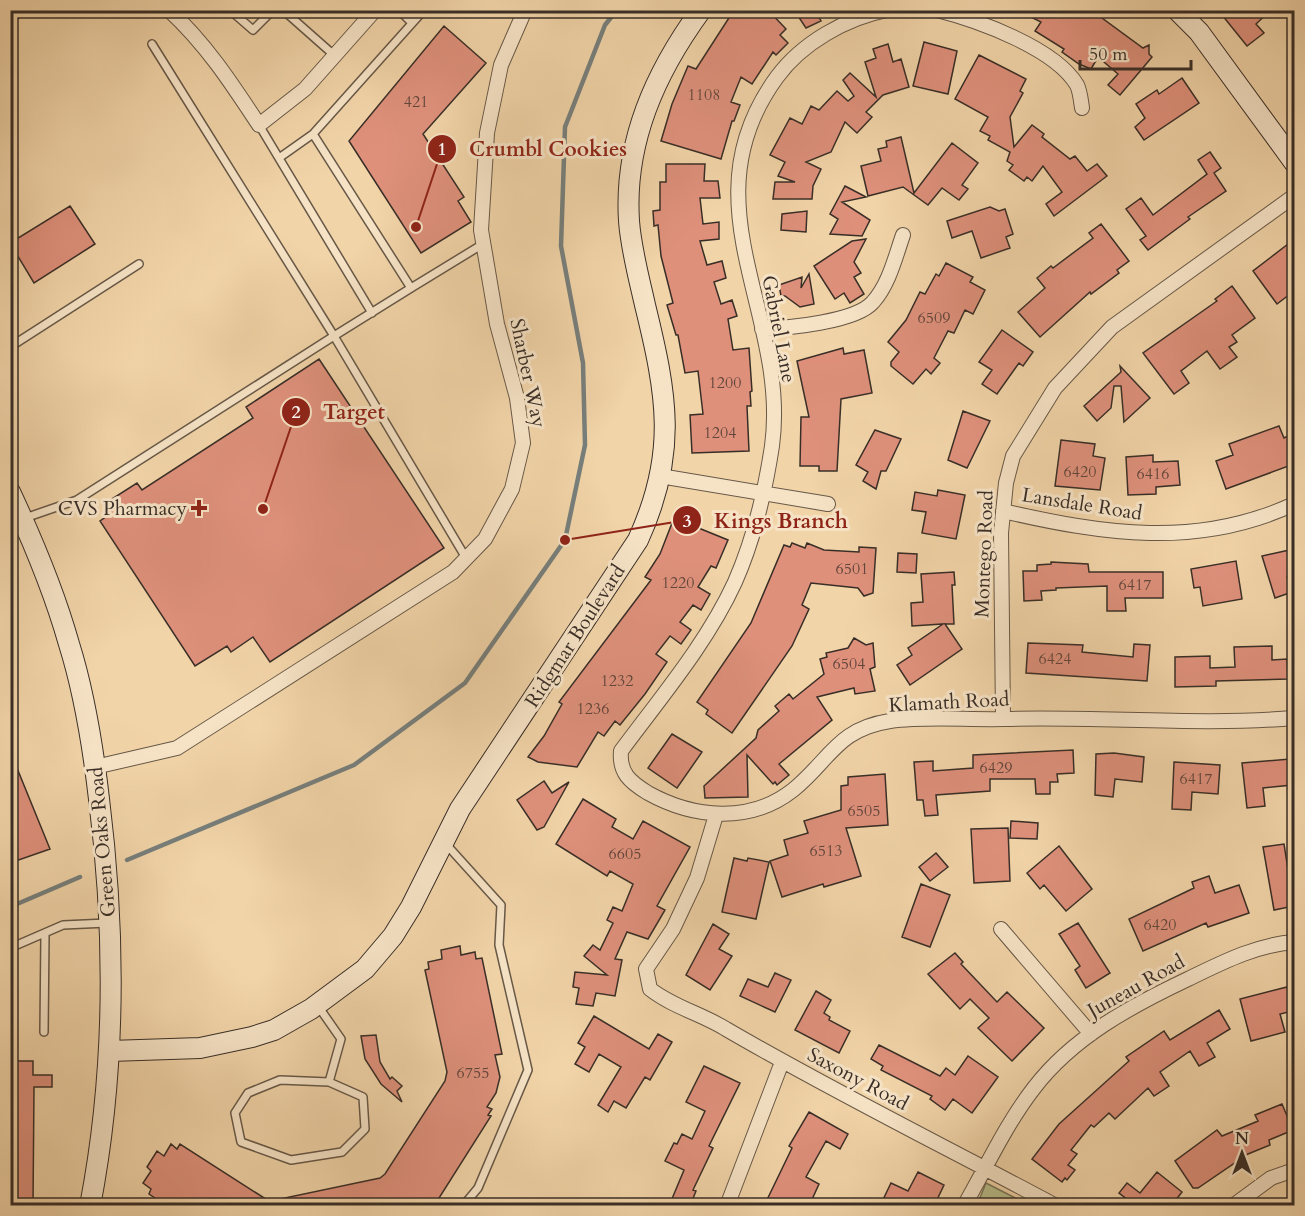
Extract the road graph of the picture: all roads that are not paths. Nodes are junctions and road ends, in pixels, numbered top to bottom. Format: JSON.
{"nodes":[{"id":1,"x":169,"y":10,"type":"edge"},
{"id":2,"x":230,"y":10,"type":"edge"},
{"id":3,"x":283,"y":10,"type":"edge"},
{"id":4,"x":375,"y":10,"type":"edge"},
{"id":5,"x":399,"y":10,"type":"edge"},
{"id":6,"x":424,"y":10,"type":"edge"},
{"id":7,"x":525,"y":10,"type":"edge"},
{"id":8,"x":700,"y":10,"type":"edge"},
{"id":9,"x":887,"y":10,"type":"edge"},
{"id":10,"x":938,"y":10,"type":"edge"},
{"id":11,"x":1177,"y":10,"type":"edge"},
{"id":12,"x":271,"y":11,"type":"edge"},
{"id":13,"x":412,"y":23,"type":"junction"},
{"id":14,"x":152,"y":44,"type":"dead end"},
{"id":15,"x":335,"y":56,"type":"junction"},
{"id":16,"x":1082,"y":108,"type":"dead end"},
{"id":17,"x":259,"y":125,"type":"junction"},
{"id":18,"x":313,"y":134,"type":"junction"},
{"id":19,"x":279,"y":158,"type":"junction"},
{"id":20,"x":1294,"y":162,"type":"edge"},
{"id":21,"x":1294,"y":196,"type":"edge"},
{"id":22,"x":903,"y":235,"type":"dead end"},
{"id":23,"x":484,"y":244,"type":"junction"},
{"id":24,"x":139,"y":264,"type":"dead end"},
{"id":25,"x":411,"y":288,"type":"junction"},
{"id":26,"x":372,"y":313,"type":"junction"},
{"id":27,"x":762,"y":329,"type":"junction"},
{"id":28,"x":334,"y":336,"type":"junction"},
{"id":29,"x":10,"y":347,"type":"edge"},
{"id":30,"x":660,"y":476,"type":"junction"},
{"id":31,"x":10,"y":492,"type":"edge"},
{"id":32,"x":763,"y":494,"type":"junction"},
{"id":33,"x":828,"y":504,"type":"dead end"},
{"id":34,"x":1294,"y":504,"type":"edge"},
{"id":35,"x":1003,"y":511,"type":"junction"},
{"id":36,"x":23,"y":519,"type":"junction"},
{"id":37,"x":466,"y":558,"type":"junction"},
{"id":38,"x":1294,"y":718,"type":"edge"},
{"id":39,"x":1003,"y":719,"type":"junction"},
{"id":40,"x":620,"y":762,"type":"joint"},
{"id":41,"x":95,"y":767,"type":"junction"},
{"id":42,"x":716,"y":815,"type":"junction"},
{"id":43,"x":444,"y":842,"type":"junction"},
{"id":44,"x":110,"y":922,"type":"junction"},
{"id":45,"x":1001,"y":929,"type":"dead end"},
{"id":46,"x":45,"y":933,"type":"junction"},
{"id":47,"x":1294,"y":942,"type":"edge"},
{"id":48,"x":10,"y":948,"type":"edge"},
{"id":49,"x":316,"y":1004,"type":"junction"},
{"id":50,"x":44,"y":1032,"type":"dead end"},
{"id":51,"x":1091,"y":1034,"type":"junction"},
{"id":52,"x":110,"y":1051,"type":"junction"},
{"id":53,"x":782,"y":1062,"type":"junction"},
{"id":54,"x":329,"y":1082,"type":"junction"},
{"id":55,"x":985,"y":1168,"type":"junction"},
{"id":56,"x":1294,"y":1170,"type":"edge"},
{"id":57,"x":90,"y":1206,"type":"edge"},
{"id":58,"x":463,"y":1206,"type":"edge"},
{"id":59,"x":727,"y":1206,"type":"edge"},
{"id":60,"x":964,"y":1206,"type":"edge"},
{"id":61,"x":1056,"y":1206,"type":"edge"},
{"id":62,"x":1233,"y":1206,"type":"edge"}],
"edges":[{"from":1,"to":17,"type":"street"},
{"from":2,"to":12,"type":"lane"},
{"from":3,"to":15,"type":"lane"},
{"from":4,"to":15,"type":"street"},
{"from":5,"to":13,"type":"lane"},
{"from":6,"to":13,"type":"lane"},
{"from":7,"to":23,"type":"street","name":"Sharber Way"},
{"from":8,"to":30,"type":"street","name":"Ridgmar Boulevard"},
{"from":9,"to":27,"type":"street","name":"Gabriel Lane"},
{"from":10,"to":16,"type":"street"},
{"from":11,"to":20,"type":"street"},
{"from":13,"to":18,"type":"lane"},
{"from":14,"to":28,"type":"lane"},
{"from":15,"to":17,"type":"street"},
{"from":17,"to":19,"type":"lane"},
{"from":18,"to":19,"type":"lane"},
{"from":18,"to":25,"type":"lane"},
{"from":19,"to":26,"type":"lane"},
{"from":21,"to":35,"type":"street","name":"Montego Road"},
{"from":22,"to":27,"type":"street"},
{"from":23,"to":25,"type":"lane"},
{"from":23,"to":37,"type":"street","name":"Sharber Way"},
{"from":24,"to":29,"type":"lane"},
{"from":25,"to":26,"type":"lane"},
{"from":26,"to":28,"type":"lane"},
{"from":27,"to":32,"type":"street","name":"Gabriel Lane"},
{"from":28,"to":36,"type":"lane"},
{"from":28,"to":37,"type":"lane"},
{"from":30,"to":32,"type":"street"},
{"from":30,"to":43,"type":"street","name":"Ridgmar Boulevard"},
{"from":31,"to":36,"type":"street","name":"Green Oaks Road"},
{"from":32,"to":33,"type":"street"},
{"from":32,"to":40,"type":"street","name":"Gabriel Lane"},
{"from":34,"to":35,"type":"street","name":"Lansdale Road"},
{"from":35,"to":39,"type":"street","name":"Montego Road"},
{"from":36,"to":41,"type":"street","name":"Green Oaks Road"},
{"from":37,"to":41,"type":"street","name":"Sharber Way"},
{"from":38,"to":39,"type":"street","name":"Klamath Road"},
{"from":39,"to":42,"type":"street","name":"Klamath Road"},
{"from":40,"to":42,"type":"street","name":"Klamath Road"},
{"from":41,"to":44,"type":"street","name":"Green Oaks Road"},
{"from":42,"to":53,"type":"street","name":"Saxony Road"},
{"from":43,"to":49,"type":"street","name":"Ridgmar Boulevard"},
{"from":43,"to":58,"type":"lane"},
{"from":44,"to":46,"type":"lane"},
{"from":44,"to":52,"type":"street","name":"Green Oaks Road"},
{"from":45,"to":51,"type":"street"},
{"from":46,"to":48,"type":"lane"},
{"from":46,"to":50,"type":"lane"},
{"from":47,"to":51,"type":"street","name":"Juneau Road"},
{"from":49,"to":52,"type":"street","name":"Ridgmar Boulevard"},
{"from":49,"to":54,"type":"lane"},
{"from":51,"to":55,"type":"street","name":"Juneau Road"},
{"from":52,"to":57,"type":"street","name":"Green Oaks Road"},
{"from":53,"to":55,"type":"street","name":"Saxony Road"},
{"from":53,"to":59,"type":"street"},
{"from":54,"to":54,"type":"lane"},
{"from":55,"to":60,"type":"street","name":"Juneau Road"},
{"from":55,"to":61,"type":"street","name":"Saxony Road"},
{"from":56,"to":62,"type":"street"}]}
